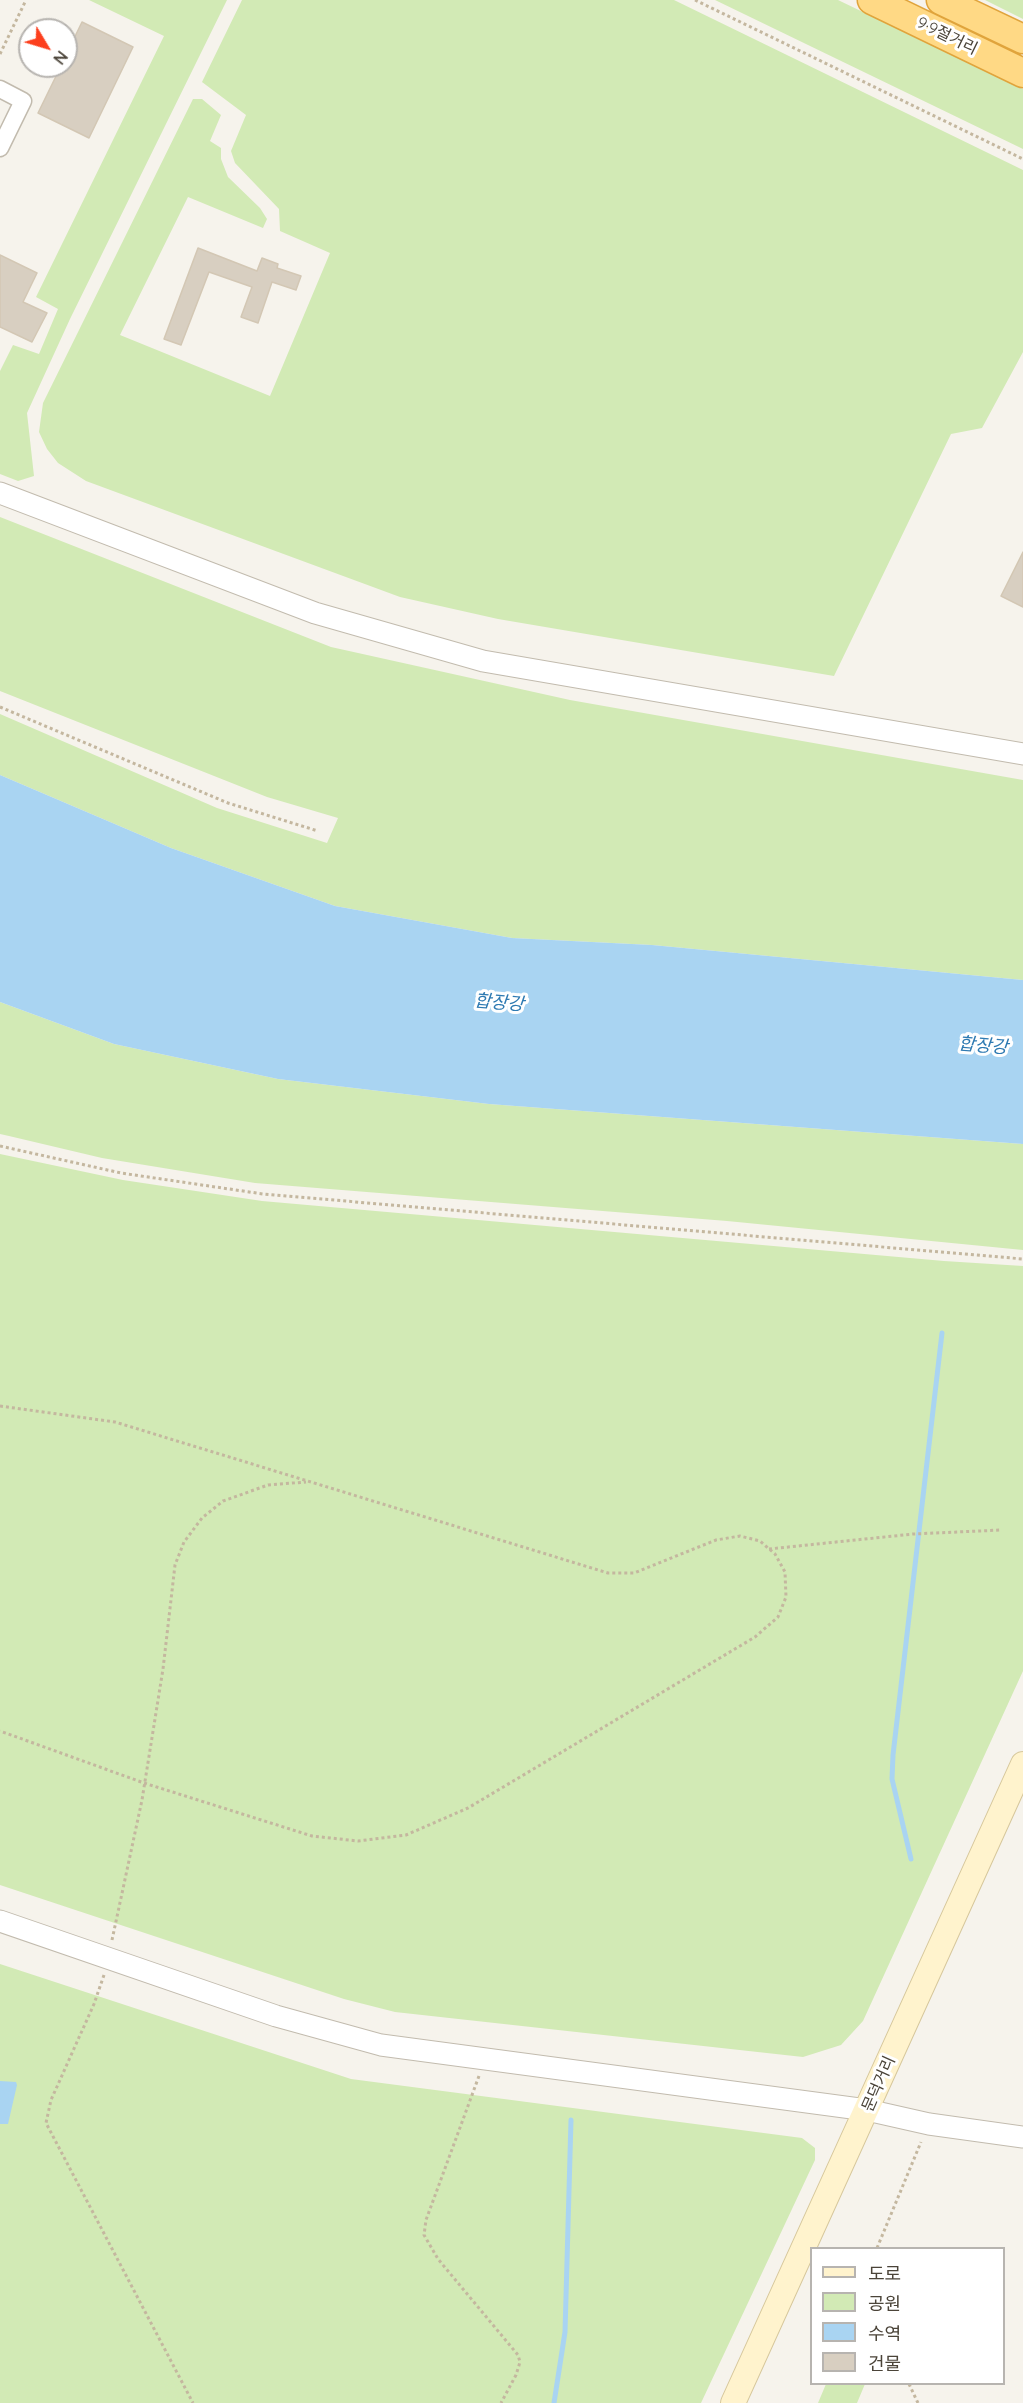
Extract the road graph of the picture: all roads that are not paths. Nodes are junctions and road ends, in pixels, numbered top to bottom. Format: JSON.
{"nodes":[{"id":1,"x":872,"y":0,"type":"edge"},
{"id":2,"x":941,"y":0,"type":"edge"},
{"id":3,"x":1023,"y":39,"type":"edge"},
{"id":4,"x":1023,"y":73,"type":"edge"},
{"id":5,"x":0,"y":89,"type":"edge"},
{"id":6,"x":0,"y":148,"type":"edge"},
{"id":7,"x":0,"y":493,"type":"edge"},
{"id":8,"x":1023,"y":754,"type":"edge"},
{"id":9,"x":1023,"y":1764,"type":"edge"},
{"id":10,"x":0,"y":1921,"type":"edge"},
{"id":11,"x":867,"y":2110,"type":"junction"},
{"id":12,"x":1023,"y":2137,"type":"edge"},
{"id":13,"x":733,"y":2403,"type":"edge"}],
"edges":[{"from":1,"to":4,"type":"highway","name":"9·9절거리"},
{"from":2,"to":3,"type":"highway","name":"9·9절거리"},
{"from":5,"to":6,"type":"street"},
{"from":7,"to":8,"type":"street"},
{"from":9,"to":11,"type":"main road","name":"문덕거리"},
{"from":10,"to":11,"type":"street"},
{"from":11,"to":12,"type":"street"},
{"from":11,"to":13,"type":"main road","name":"문덕거리"}]}
